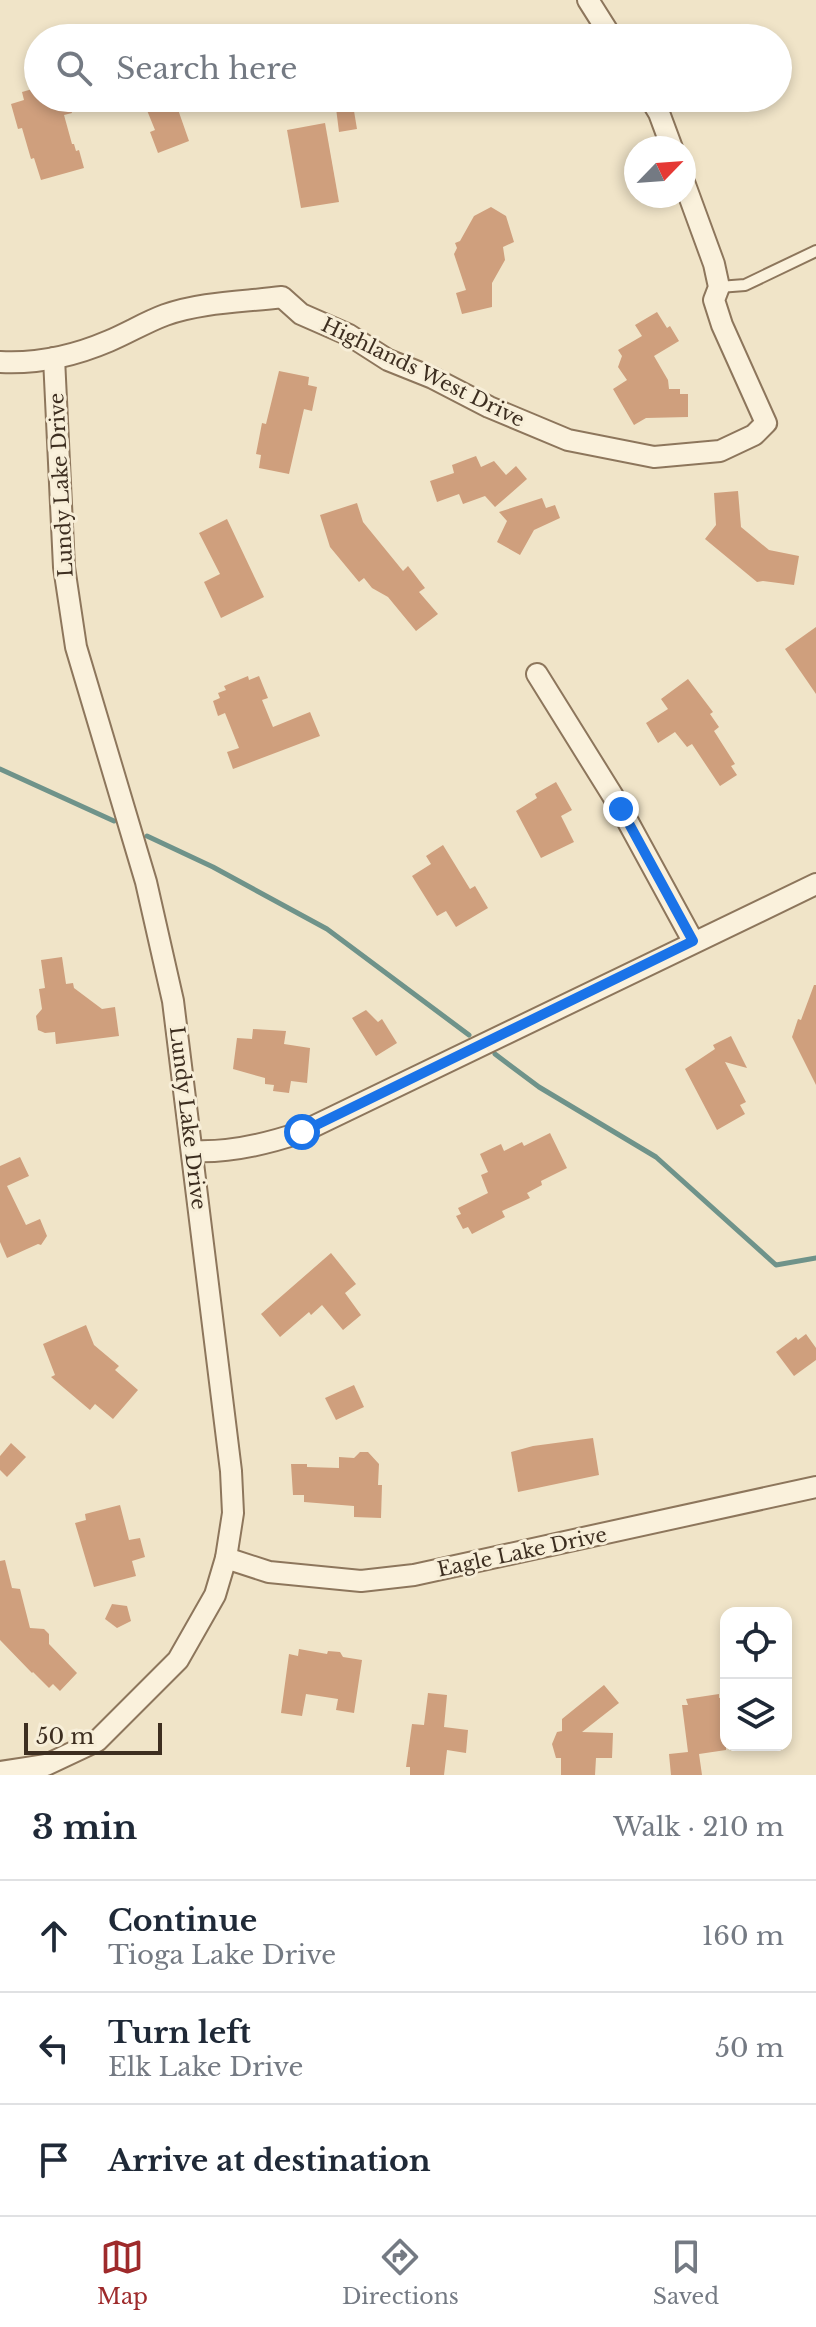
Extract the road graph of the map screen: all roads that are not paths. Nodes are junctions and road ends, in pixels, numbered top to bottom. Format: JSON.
{"nodes":[{"id":1,"x":588,"y":0,"type":"edge"},
{"id":2,"x":603,"y":24,"type":"edge"},
{"id":3,"x":658,"y":112,"type":"edge"},
{"id":4,"x":668,"y":136,"type":"edge"},
{"id":5,"x":694,"y":208,"type":"edge"},
{"id":6,"x":816,"y":251,"type":"edge"},
{"id":7,"x":716,"y":294,"type":"junction"},
{"id":8,"x":54,"y":358,"type":"junction"},
{"id":9,"x":0,"y":362,"type":"edge"},
{"id":10,"x":537,"y":674,"type":"dead end"},
{"id":11,"x":816,"y":884,"type":"edge"},
{"id":12,"x":693,"y":941,"type":"junction"},
{"id":13,"x":192,"y":1151,"type":"junction"},
{"id":14,"x":816,"y":1487,"type":"edge"},
{"id":15,"x":226,"y":1558,"type":"junction"},
{"id":16,"x":0,"y":1772,"type":"edge"}],
"edges":[{"from":1,"to":2,"type":"street"},
{"from":3,"to":4,"type":"street"},
{"from":5,"to":7,"type":"street"},
{"from":6,"to":7,"type":"lane"},
{"from":7,"to":8,"type":"street","name":"Highlands West Drive"},
{"from":8,"to":9,"type":"street","name":"Highlands West Drive"},
{"from":8,"to":13,"type":"street","name":"Lundy Lake Drive"},
{"from":10,"to":12,"type":"street"},
{"from":11,"to":12,"type":"street"},
{"from":12,"to":13,"type":"street"},
{"from":13,"to":15,"type":"street","name":"Lundy Lake Drive"},
{"from":14,"to":15,"type":"street","name":"Eagle Lake Drive"},
{"from":15,"to":16,"type":"street","name":"Lundy Lake Drive"}]}
